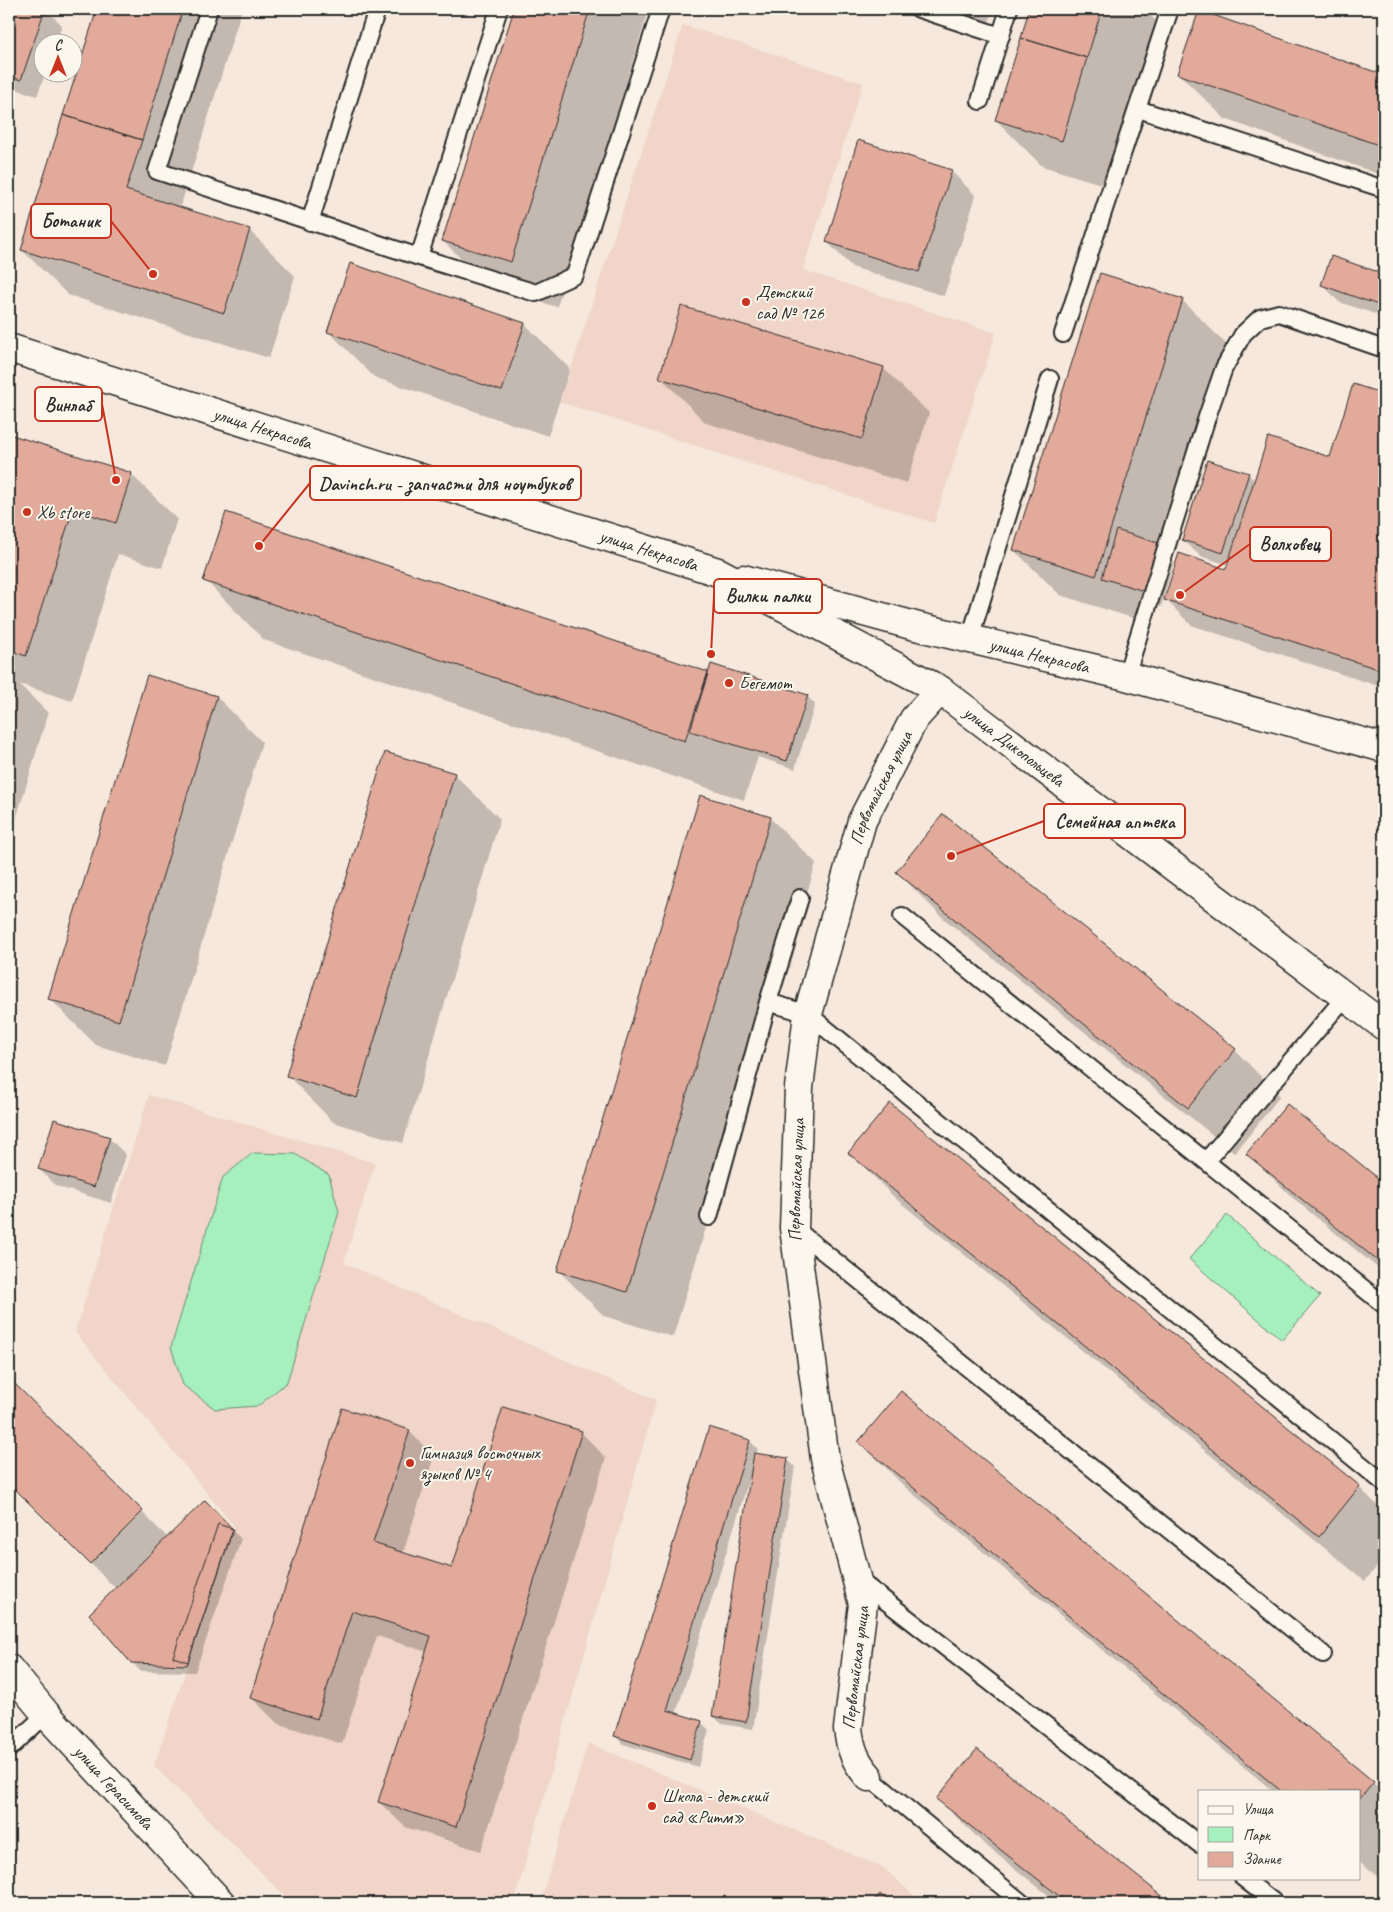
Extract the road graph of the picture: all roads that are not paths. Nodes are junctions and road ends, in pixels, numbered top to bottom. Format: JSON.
{"nodes":[{"id":1,"x":209,"y":9,"type":"edge"},
{"id":2,"x":377,"y":9,"type":"edge"},
{"id":3,"x":499,"y":9,"type":"edge"},
{"id":4,"x":661,"y":9,"type":"edge"},
{"id":5,"x":919,"y":9,"type":"edge"},
{"id":6,"x":1009,"y":9,"type":"edge"},
{"id":7,"x":1170,"y":9,"type":"edge"},
{"id":8,"x":1001,"y":36,"type":"junction"},
{"id":9,"x":980,"y":101,"type":"dead end"},
{"id":10,"x":1138,"y":109,"type":"junction"},
{"id":11,"x":1384,"y":189,"type":"edge"},
{"id":12,"x":310,"y":222,"type":"junction"},
{"id":13,"x":419,"y":258,"type":"junction"},
{"id":14,"x":1063,"y":334,"type":"dead end"},
{"id":15,"x":9,"y":348,"type":"edge"},
{"id":16,"x":1384,"y":348,"type":"edge"},
{"id":17,"x":1050,"y":379,"type":"dead end"},
{"id":18,"x":718,"y":572,"type":"junction"},
{"id":19,"x":970,"y":638,"type":"junction"},
{"id":20,"x":1126,"y":676,"type":"junction"},
{"id":21,"x":940,"y":690,"type":"junction"},
{"id":22,"x":1384,"y":748,"type":"edge"},
{"id":23,"x":800,"y":898,"type":"dead end"},
{"id":24,"x":902,"y":916,"type":"dead end"},
{"id":25,"x":1346,"y":996,"type":"junction"},
{"id":26,"x":768,"y":1002,"type":"junction"},
{"id":27,"x":808,"y":1014,"type":"junction"},
{"id":28,"x":1384,"y":1026,"type":"edge"},
{"id":29,"x":1206,"y":1161,"type":"junction"},
{"id":30,"x":709,"y":1217,"type":"dead end"},
{"id":31,"x":794,"y":1228,"type":"junction"},
{"id":32,"x":1384,"y":1305,"type":"edge"},
{"id":33,"x":1384,"y":1483,"type":"edge"},
{"id":34,"x":855,"y":1576,"type":"junction"},
{"id":35,"x":1323,"y":1654,"type":"dead end"},
{"id":36,"x":9,"y":1669,"type":"edge"},
{"id":37,"x":46,"y":1714,"type":"junction"},
{"id":38,"x":9,"y":1749,"type":"edge"},
{"id":39,"x":869,"y":1777,"type":"joint"},
{"id":40,"x":1198,"y":1843,"type":"edge"},
{"id":41,"x":1246,"y":1880,"type":"edge"},
{"id":42,"x":209,"y":1899,"type":"edge"},
{"id":43,"x":1022,"y":1903,"type":"edge"},
{"id":44,"x":1275,"y":1903,"type":"edge"}],
"edges":[{"from":1,"to":12,"type":"lane"},
{"from":2,"to":12,"type":"lane"},
{"from":3,"to":13,"type":"lane"},
{"from":4,"to":13,"type":"lane"},
{"from":5,"to":8,"type":"lane"},
{"from":6,"to":8,"type":"lane"},
{"from":7,"to":10,"type":"lane"},
{"from":8,"to":9,"type":"lane"},
{"from":10,"to":11,"type":"lane"},
{"from":10,"to":14,"type":"lane"},
{"from":12,"to":13,"type":"lane"},
{"from":15,"to":18,"type":"street","name":"улица Некрасова"},
{"from":16,"to":20,"type":"lane"},
{"from":17,"to":19,"type":"lane"},
{"from":18,"to":19,"type":"street","name":"улица Некрасова"},
{"from":18,"to":21,"type":"street","name":"улица Дикопольцева"},
{"from":19,"to":20,"type":"street","name":"улица Некрасова"},
{"from":20,"to":22,"type":"street","name":"улица Некрасова"},
{"from":21,"to":25,"type":"street","name":"улица Дикопольцева"},
{"from":21,"to":27,"type":"street","name":"Первомайская улица"},
{"from":23,"to":26,"type":"lane"},
{"from":24,"to":29,"type":"lane"},
{"from":25,"to":28,"type":"street","name":"улица Дикопольцева"},
{"from":25,"to":29,"type":"lane"},
{"from":26,"to":27,"type":"lane"},
{"from":26,"to":30,"type":"lane"},
{"from":27,"to":31,"type":"street","name":"Первомайская улица"},
{"from":27,"to":33,"type":"lane"},
{"from":29,"to":32,"type":"lane"},
{"from":31,"to":34,"type":"street","name":"Первомайская улица"},
{"from":31,"to":35,"type":"lane"},
{"from":34,"to":39,"type":"street","name":"Первомайская улица"},
{"from":34,"to":40,"type":"lane"},
{"from":36,"to":37,"type":"street","name":"улица Герасимова"},
{"from":37,"to":38,"type":"lane"},
{"from":37,"to":42,"type":"street","name":"улица Герасимова"},
{"from":39,"to":43,"type":"lane"},
{"from":41,"to":44,"type":"lane"}]}
